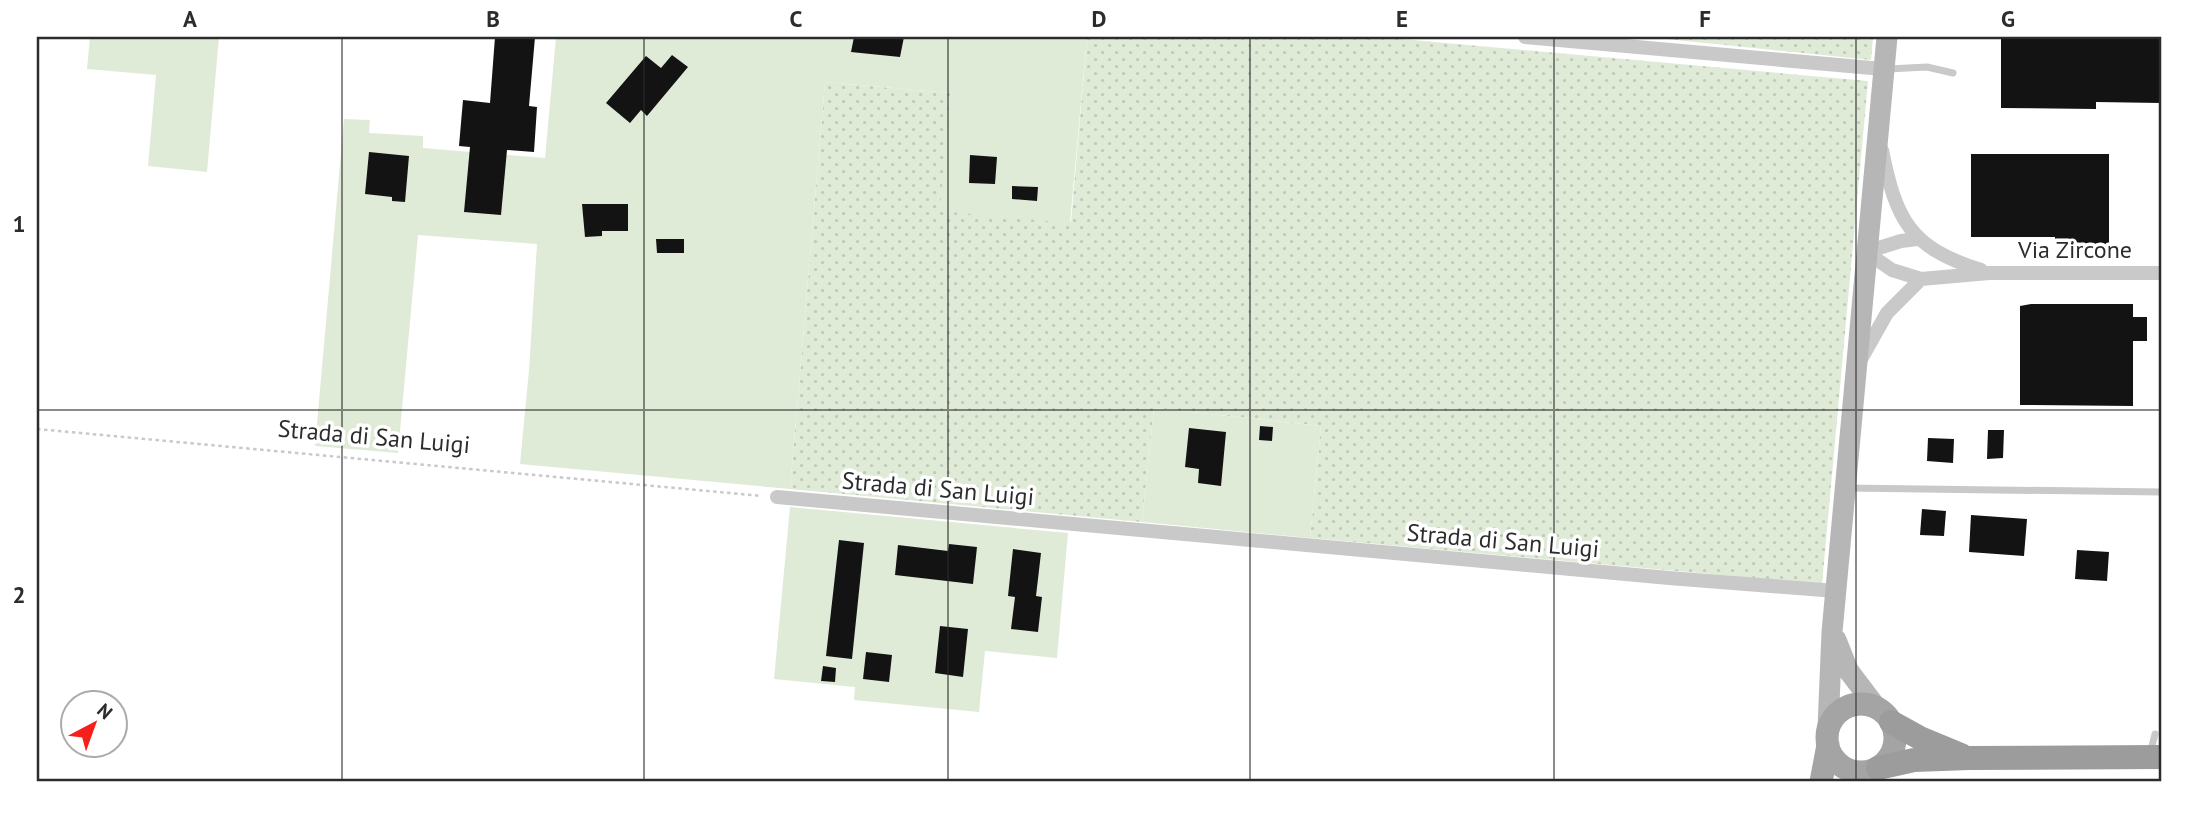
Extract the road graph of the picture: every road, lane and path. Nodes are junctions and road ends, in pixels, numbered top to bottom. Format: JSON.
{"nodes":[{"id":1,"x":1525,"y":37,"type":"edge"},
{"id":2,"x":1887,"y":37,"type":"edge"},
{"id":3,"x":1883,"y":69,"type":"junction"},
{"id":4,"x":1953,"y":72,"type":"dead end"},
{"id":5,"x":1878,"y":132,"type":"junction"},
{"id":6,"x":1917,"y":239,"type":"junction"},
{"id":7,"x":1866,"y":252,"type":"junction"},
{"id":8,"x":1989,"y":273,"type":"junction"},
{"id":9,"x":2161,"y":273,"type":"edge"},
{"id":10,"x":1921,"y":279,"type":"junction"},
{"id":11,"x":1858,"y":365,"type":"junction"},
{"id":12,"x":37,"y":429,"type":"edge"},
{"id":13,"x":1845,"y":488,"type":"junction"},
{"id":14,"x":2161,"y":492,"type":"edge"},
{"id":15,"x":777,"y":497,"type":"joint"},
{"id":16,"x":1836,"y":591,"type":"junction"},
{"id":17,"x":1832,"y":632,"type":"junction"},
{"id":18,"x":1883,"y":714,"type":"junction"},
{"id":19,"x":1828,"y":736,"type":"junction"},
{"id":20,"x":2155,"y":749,"type":"edge"},
{"id":21,"x":1969,"y":758,"type":"junction"},
{"id":22,"x":1864,"y":774,"type":"edge"},
{"id":23,"x":1821,"y":782,"type":"edge"}],
"edges":[{"from":1,"to":3,"type":"street"},
{"from":2,"to":3,"type":"main road"},
{"from":3,"to":4,"type":"lane"},
{"from":3,"to":5,"type":"main road"},
{"from":5,"to":6,"type":"street","name":"Via Zircone"},
{"from":5,"to":7,"type":"main road"},
{"from":6,"to":7,"type":"street"},
{"from":6,"to":8,"type":"street","name":"Via Zircone"},
{"from":7,"to":10,"type":"street","name":"Via Zircone"},
{"from":7,"to":11,"type":"main road"},
{"from":8,"to":9,"type":"street","name":"Via Zircone"},
{"from":8,"to":10,"type":"street","name":"Via Zircone"},
{"from":10,"to":11,"type":"street"},
{"from":11,"to":13,"type":"main road"},
{"from":12,"to":15,"type":"path","name":"Strada di San Luigi"},
{"from":13,"to":14,"type":"lane"},
{"from":13,"to":16,"type":"main road"},
{"from":15,"to":16,"type":"street","name":"Strada di San Luigi"},
{"from":16,"to":17,"type":"main road"},
{"from":17,"to":18,"type":"main road"},
{"from":17,"to":19,"type":"main road"},
{"from":18,"to":19,"type":"main road"},
{"from":18,"to":21,"type":"highway"},
{"from":18,"to":22,"type":"main road"},
{"from":19,"to":22,"type":"main road"},
{"from":19,"to":23,"type":"main road"},
{"from":20,"to":21,"type":"highway"},
{"from":21,"to":22,"type":"highway"}]}
